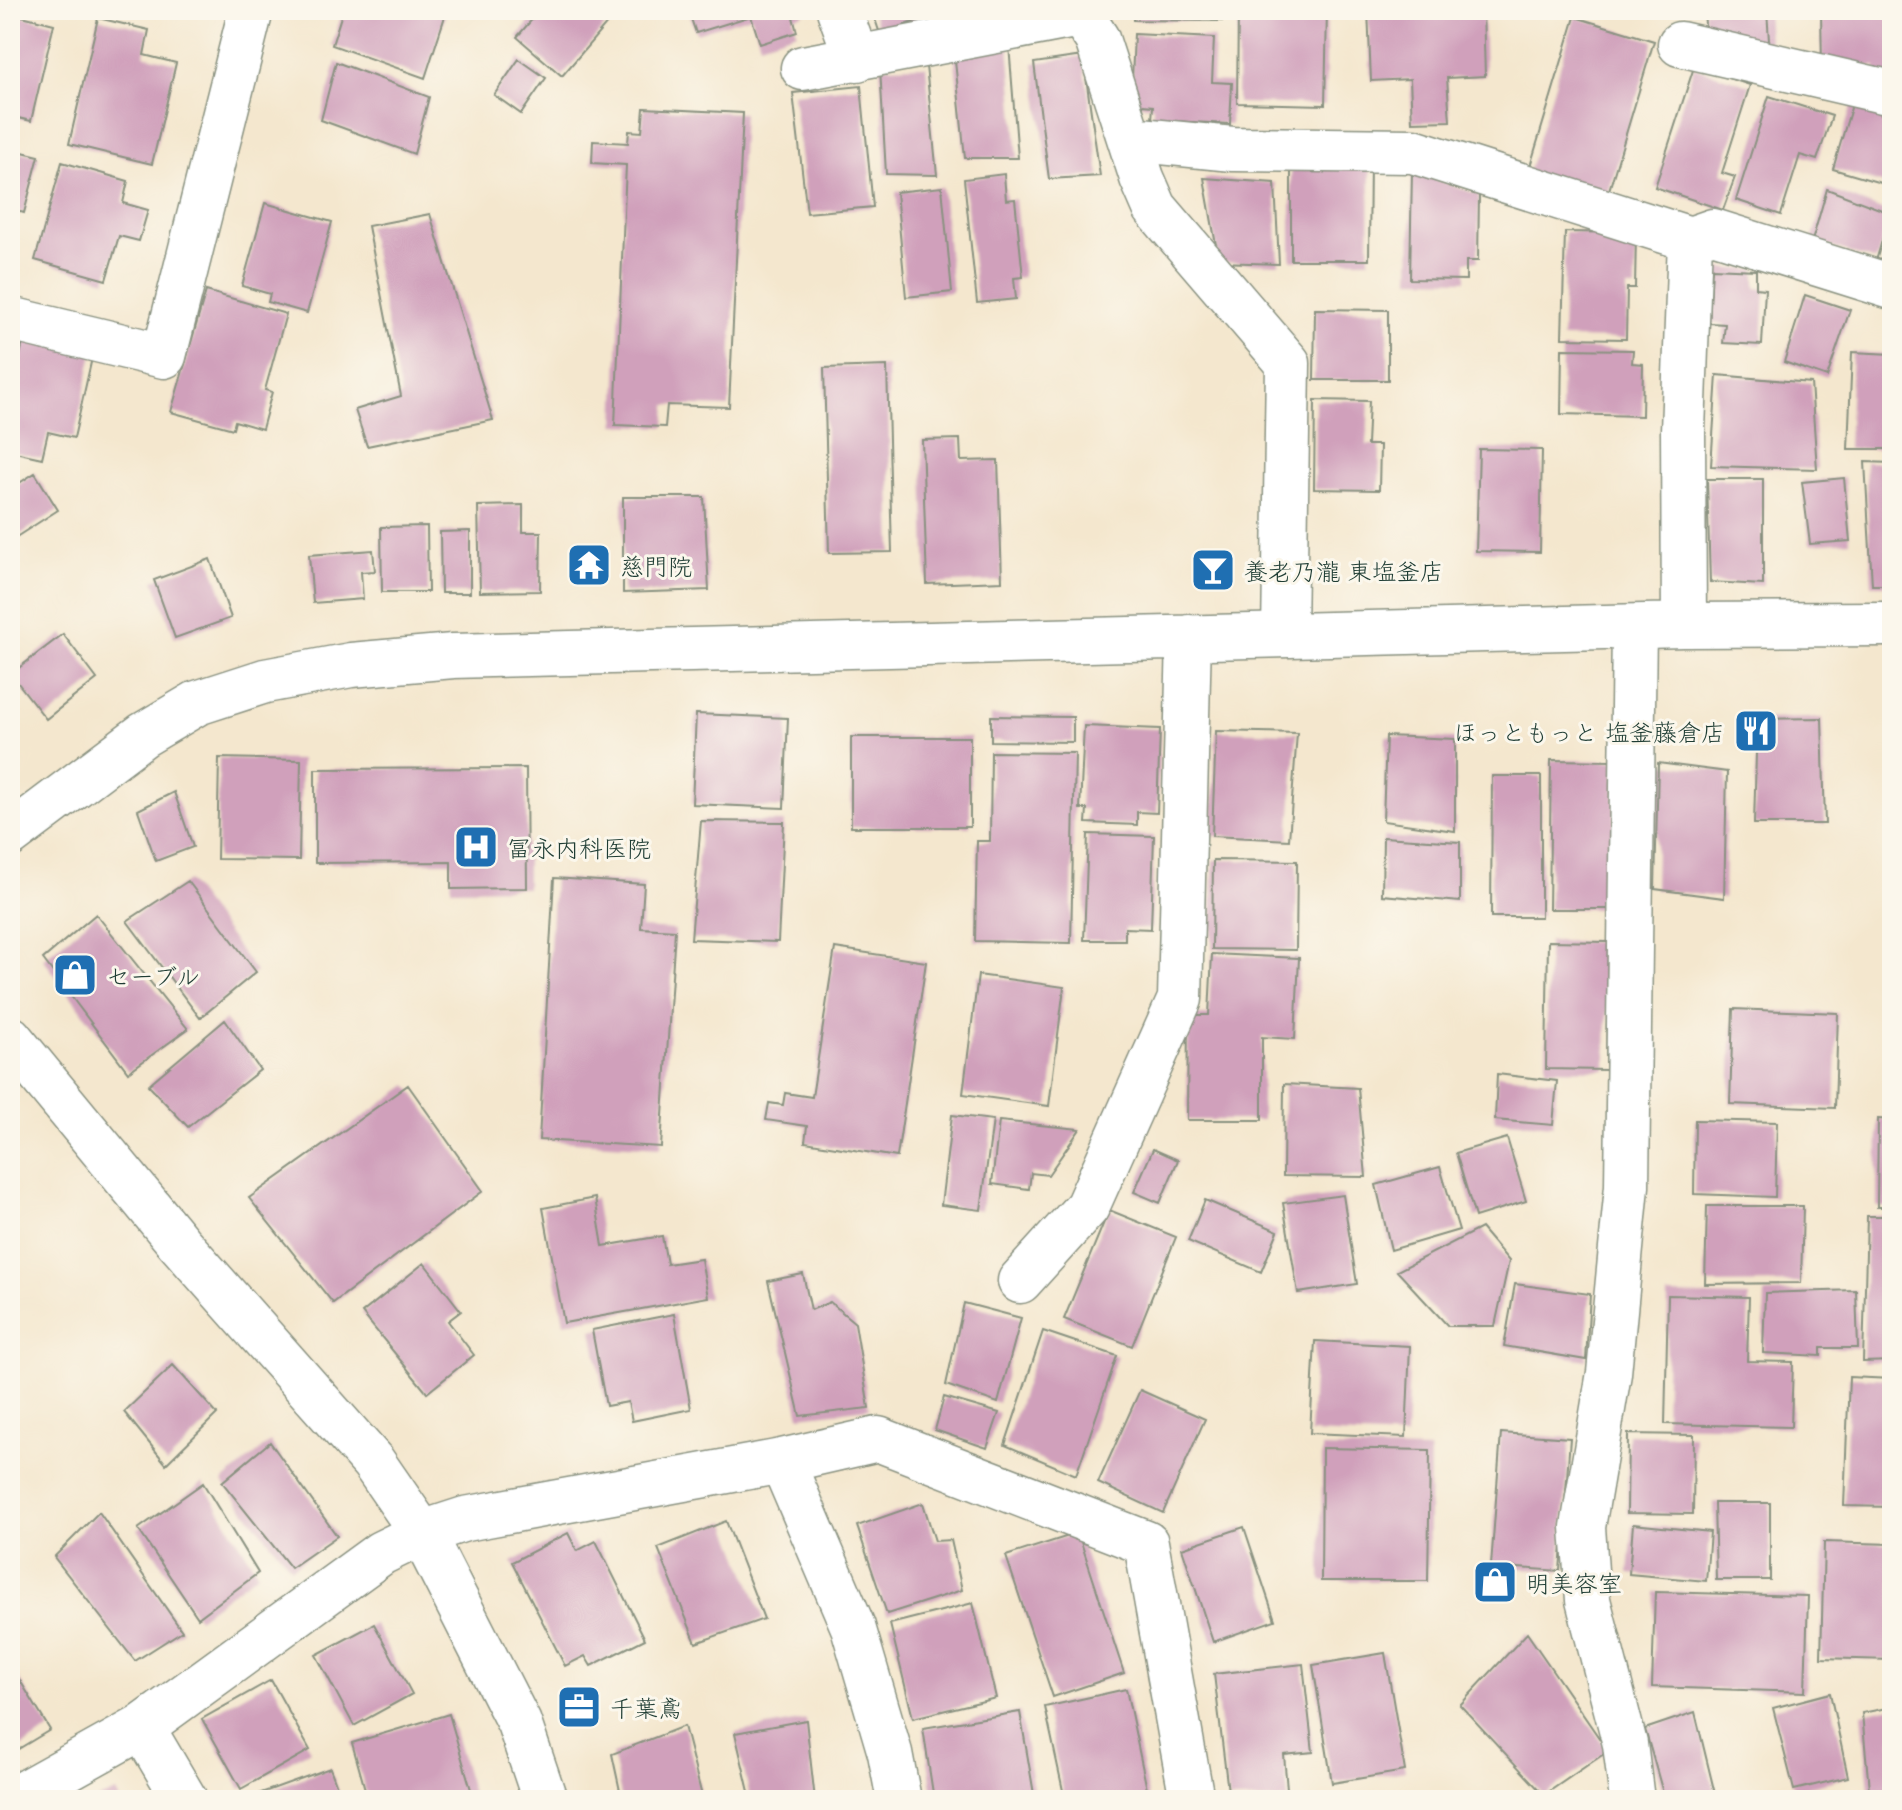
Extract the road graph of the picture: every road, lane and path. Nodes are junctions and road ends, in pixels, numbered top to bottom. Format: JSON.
{"nodes":[{"id":1,"x":251,"y":10,"type":"edge"},
{"id":2,"x":839,"y":10,"type":"edge"},
{"id":3,"x":1079,"y":13,"type":"edge"},
{"id":4,"x":1680,"y":44,"type":"dead end"},
{"id":5,"x":857,"y":59,"type":"junction"},
{"id":6,"x":803,"y":68,"type":"dead end"},
{"id":7,"x":1892,"y":93,"type":"edge"},
{"id":8,"x":1130,"y":139,"type":"junction"},
{"id":9,"x":1690,"y":239,"type":"junction"},
{"id":10,"x":1892,"y":287,"type":"edge"},
{"id":11,"x":10,"y":319,"type":"edge"},
{"id":12,"x":1892,"y":624,"type":"edge"},
{"id":13,"x":1684,"y":625,"type":"junction"},
{"id":14,"x":1634,"y":627,"type":"junction"},
{"id":15,"x":1284,"y":635,"type":"junction"},
{"id":16,"x":1189,"y":637,"type":"junction"},
{"id":17,"x":10,"y":835,"type":"edge"},
{"id":18,"x":10,"y":1038,"type":"edge"},
{"id":19,"x":1020,"y":1281,"type":"dead end"},
{"id":20,"x":782,"y":1461,"type":"junction"},
{"id":21,"x":422,"y":1533,"type":"junction"},
{"id":22,"x":142,"y":1727,"type":"junction"},
{"id":23,"x":11,"y":1800,"type":"edge"},
{"id":24,"x":185,"y":1800,"type":"edge"},
{"id":25,"x":545,"y":1800,"type":"edge"},
{"id":26,"x":899,"y":1800,"type":"edge"},
{"id":27,"x":1192,"y":1800,"type":"edge"},
{"id":28,"x":1632,"y":1800,"type":"edge"}],
"edges":[{"from":1,"to":11,"type":"street"},
{"from":2,"to":5,"type":"street"},
{"from":3,"to":5,"type":"street"},
{"from":3,"to":8,"type":"street"},
{"from":4,"to":7,"type":"street"},
{"from":5,"to":6,"type":"street"},
{"from":8,"to":9,"type":"street"},
{"from":8,"to":15,"type":"street"},
{"from":9,"to":10,"type":"street"},
{"from":9,"to":13,"type":"street"},
{"from":12,"to":13,"type":"street"},
{"from":13,"to":14,"type":"street"},
{"from":14,"to":15,"type":"street"},
{"from":14,"to":28,"type":"street"},
{"from":15,"to":16,"type":"street"},
{"from":16,"to":17,"type":"street"},
{"from":16,"to":19,"type":"street"},
{"from":18,"to":21,"type":"street"},
{"from":20,"to":21,"type":"street"},
{"from":20,"to":26,"type":"street"},
{"from":20,"to":27,"type":"street"},
{"from":21,"to":22,"type":"street"},
{"from":21,"to":25,"type":"street"},
{"from":22,"to":23,"type":"street"},
{"from":22,"to":24,"type":"street"}]}
